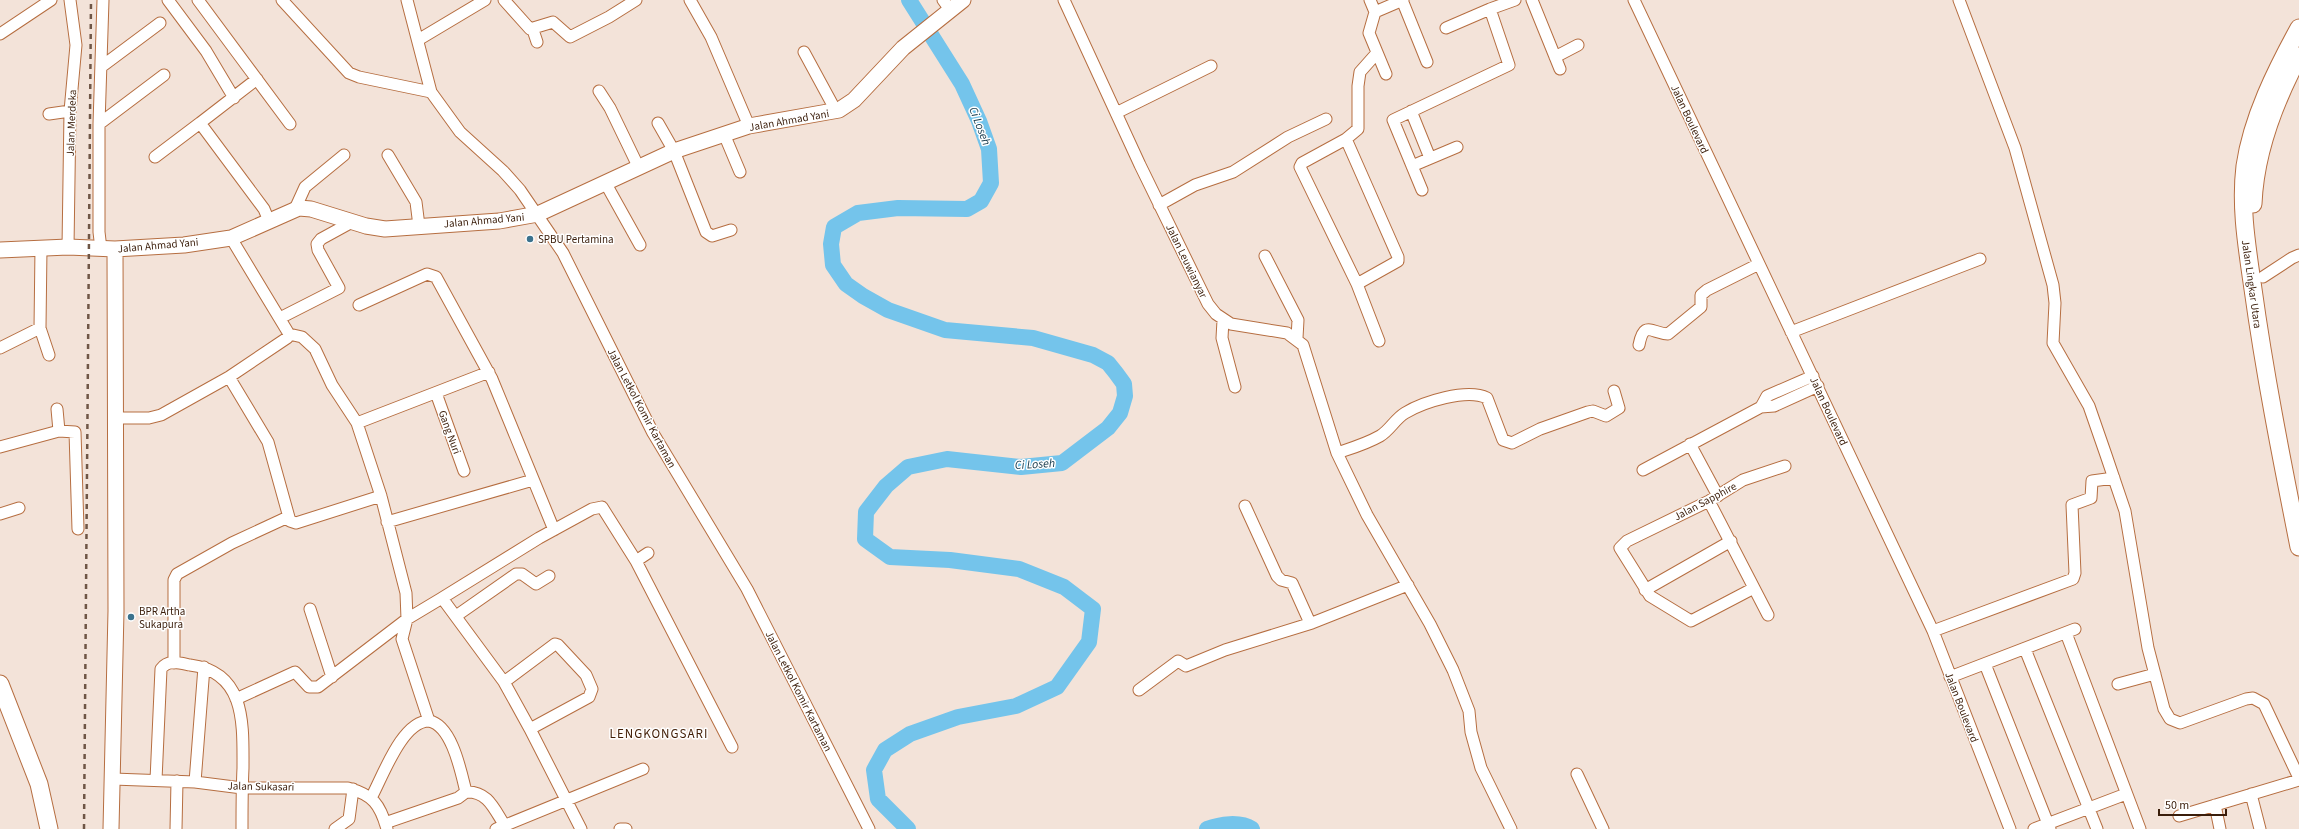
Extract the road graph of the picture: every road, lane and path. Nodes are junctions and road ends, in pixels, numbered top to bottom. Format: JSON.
{"nodes":[{"id":1,"x":51,"y":0,"type":"edge"},
{"id":2,"x":70,"y":0,"type":"edge"},
{"id":3,"x":102,"y":0,"type":"edge"},
{"id":4,"x":168,"y":0,"type":"edge"},
{"id":5,"x":198,"y":0,"type":"edge"},
{"id":6,"x":282,"y":0,"type":"edge"},
{"id":7,"x":407,"y":0,"type":"edge"},
{"id":8,"x":485,"y":0,"type":"edge"},
{"id":9,"x":504,"y":0,"type":"edge"},
{"id":10,"x":636,"y":0,"type":"edge"},
{"id":11,"x":690,"y":0,"type":"edge"},
{"id":12,"x":963,"y":0,"type":"edge"},
{"id":13,"x":1064,"y":0,"type":"edge"},
{"id":14,"x":1370,"y":0,"type":"edge"},
{"id":15,"x":1402,"y":0,"type":"edge"},
{"id":16,"x":1515,"y":0,"type":"edge"},
{"id":17,"x":1532,"y":0,"type":"edge"},
{"id":18,"x":1634,"y":0,"type":"edge"},
{"id":19,"x":1959,"y":0,"type":"edge"},
{"id":20,"x":1490,"y":9,"type":"junction"},
{"id":21,"x":945,"y":10,"type":"edge"},
{"id":22,"x":1375,"y":12,"type":"junction"},
{"id":23,"x":160,"y":23,"type":"dead end"},
{"id":24,"x":1446,"y":28,"type":"dead end"},
{"id":25,"x":2299,"y":28,"type":"edge"},
{"id":26,"x":533,"y":30,"type":"junction"},
{"id":27,"x":0,"y":34,"type":"edge"},
{"id":28,"x":418,"y":40,"type":"junction"},
{"id":29,"x":537,"y":42,"type":"dead end"},
{"id":30,"x":1578,"y":45,"type":"dead end"},
{"id":31,"x":804,"y":52,"type":"dead end"},
{"id":32,"x":1376,"y":54,"type":"junction"},
{"id":33,"x":2299,"y":56,"type":"edge"},
{"id":34,"x":1555,"y":57,"type":"junction"},
{"id":35,"x":1427,"y":62,"type":"dead end"},
{"id":36,"x":1211,"y":66,"type":"dead end"},
{"id":37,"x":101,"y":67,"type":"junction"},
{"id":38,"x":1560,"y":69,"type":"dead end"},
{"id":39,"x":1386,"y":74,"type":"dead end"},
{"id":40,"x":164,"y":75,"type":"dead end"},
{"id":41,"x":257,"y":79,"type":"junction"},
{"id":42,"x":599,"y":91,"type":"dead end"},
{"id":43,"x":431,"y":92,"type":"junction"},
{"id":44,"x":234,"y":98,"type":"junction"},
{"id":45,"x":70,"y":111,"type":"junction"},
{"id":46,"x":836,"y":111,"type":"junction"},
{"id":47,"x":1411,"y":111,"type":"junction"},
{"id":48,"x":1116,"y":113,"type":"junction"},
{"id":49,"x":49,"y":114,"type":"dead end"},
{"id":50,"x":1326,"y":119,"type":"dead end"},
{"id":51,"x":200,"y":123,"type":"junction"},
{"id":52,"x":658,"y":123,"type":"dead end"},
{"id":53,"x":99,"y":124,"type":"junction"},
{"id":54,"x":290,"y":124,"type":"dead end"},
{"id":55,"x":749,"y":126,"type":"junction"},
{"id":56,"x":724,"y":134,"type":"junction"},
{"id":57,"x":1346,"y":139,"type":"junction"},
{"id":58,"x":2257,"y":141,"type":"junction"},
{"id":59,"x":1457,"y":147,"type":"dead end"},
{"id":60,"x":674,"y":151,"type":"junction"},
{"id":61,"x":344,"y":155,"type":"dead end"},
{"id":62,"x":388,"y":155,"type":"dead end"},
{"id":63,"x":155,"y":157,"type":"dead end"},
{"id":64,"x":1430,"y":158,"type":"junction"},
{"id":65,"x":1412,"y":166,"type":"junction"},
{"id":66,"x":639,"y":168,"type":"junction"},
{"id":67,"x":740,"y":172,"type":"dead end"},
{"id":68,"x":606,"y":184,"type":"junction"},
{"id":69,"x":1422,"y":190,"type":"dead end"},
{"id":70,"x":1159,"y":205,"type":"junction"},
{"id":71,"x":295,"y":209,"type":"junction"},
{"id":72,"x":538,"y":214,"type":"junction"},
{"id":73,"x":269,"y":221,"type":"junction"},
{"id":74,"x":352,"y":222,"type":"junction"},
{"id":75,"x":419,"y":226,"type":"junction"},
{"id":76,"x":730,"y":230,"type":"dead end"},
{"id":77,"x":231,"y":238,"type":"junction"},
{"id":78,"x":640,"y":245,"type":"dead end"},
{"id":79,"x":41,"y":248,"type":"junction"},
{"id":80,"x":73,"y":248,"type":"junction"},
{"id":81,"x":108,"y":249,"type":"junction"},
{"id":82,"x":0,"y":250,"type":"edge"},
{"id":83,"x":2299,"y":255,"type":"edge"},
{"id":84,"x":1265,"y":256,"type":"dead end"},
{"id":85,"x":1980,"y":258,"type":"dead end"},
{"id":86,"x":1759,"y":264,"type":"junction"},
{"id":87,"x":2264,"y":278,"type":"junction"},
{"id":88,"x":1357,"y":284,"type":"junction"},
{"id":89,"x":359,"y":305,"type":"dead end"},
{"id":90,"x":280,"y":318,"type":"junction"},
{"id":91,"x":1223,"y":320,"type":"junction"},
{"id":92,"x":40,"y":328,"type":"junction"},
{"id":93,"x":1792,"y":332,"type":"junction"},
{"id":94,"x":289,"y":334,"type":"junction"},
{"id":95,"x":1297,"y":338,"type":"junction"},
{"id":96,"x":1379,"y":342,"type":"dead end"},
{"id":97,"x":1639,"y":345,"type":"dead end"},
{"id":98,"x":0,"y":348,"type":"edge"},
{"id":99,"x":49,"y":354,"type":"dead end"},
{"id":100,"x":489,"y":372,"type":"junction"},
{"id":101,"x":1813,"y":376,"type":"junction"},
{"id":102,"x":229,"y":377,"type":"junction"},
{"id":103,"x":1818,"y":386,"type":"junction"},
{"id":104,"x":1235,"y":387,"type":"dead end"},
{"id":105,"x":1614,"y":391,"type":"dead end"},
{"id":106,"x":436,"y":393,"type":"junction"},
{"id":107,"x":1761,"y":407,"type":"junction"},
{"id":108,"x":57,"y":409,"type":"dead end"},
{"id":109,"x":114,"y":418,"type":"junction"},
{"id":110,"x":357,"y":423,"type":"junction"},
{"id":111,"x":59,"y":431,"type":"junction"},
{"id":112,"x":1690,"y":444,"type":"junction"},
{"id":113,"x":0,"y":447,"type":"edge"},
{"id":114,"x":1337,"y":453,"type":"junction"},
{"id":115,"x":1785,"y":466,"type":"dead end"},
{"id":116,"x":1643,"y":470,"type":"dead end"},
{"id":117,"x":464,"y":471,"type":"dead end"},
{"id":118,"x":2114,"y":478,"type":"junction"},
{"id":119,"x":533,"y":480,"type":"junction"},
{"id":120,"x":2299,"y":488,"type":"edge"},
{"id":121,"x":381,"y":496,"type":"junction"},
{"id":122,"x":1713,"y":498,"type":"junction"},
{"id":123,"x":1245,"y":506,"type":"dead end"},
{"id":124,"x":20,"y":508,"type":"dead end"},
{"id":125,"x":0,"y":514,"type":"edge"},
{"id":126,"x":288,"y":517,"type":"junction"},
{"id":127,"x":387,"y":522,"type":"junction"},
{"id":128,"x":78,"y":529,"type":"dead end"},
{"id":129,"x":554,"y":530,"type":"junction"},
{"id":130,"x":1731,"y":541,"type":"junction"},
{"id":131,"x":2299,"y":548,"type":"edge"},
{"id":132,"x":648,"y":553,"type":"dead end"},
{"id":133,"x":636,"y":562,"type":"junction"},
{"id":134,"x":549,"y":576,"type":"dead end"},
{"id":135,"x":1408,"y":585,"type":"junction"},
{"id":136,"x":1754,"y":588,"type":"junction"},
{"id":137,"x":1645,"y":590,"type":"junction"},
{"id":138,"x":442,"y":598,"type":"junction"},
{"id":139,"x":310,"y":609,"type":"dead end"},
{"id":140,"x":1768,"y":615,"type":"dead end"},
{"id":141,"x":456,"y":616,"type":"junction"},
{"id":142,"x":407,"y":619,"type":"junction"},
{"id":143,"x":1310,"y":623,"type":"junction"},
{"id":144,"x":1933,"y":631,"type":"junction"},
{"id":145,"x":2025,"y":649,"type":"junction"},
{"id":146,"x":174,"y":662,"type":"junction"},
{"id":147,"x":1985,"y":664,"type":"junction"},
{"id":148,"x":204,"y":667,"type":"junction"},
{"id":149,"x":2155,"y":674,"type":"junction"},
{"id":150,"x":332,"y":677,"type":"junction"},
{"id":151,"x":1950,"y":677,"type":"junction"},
{"id":152,"x":504,"y":682,"type":"junction"},
{"id":153,"x":0,"y":684,"type":"edge"},
{"id":154,"x":2118,"y":684,"type":"dead end"},
{"id":155,"x":1139,"y":690,"type":"dead end"},
{"id":156,"x":236,"y":699,"type":"junction"},
{"id":157,"x":429,"y":721,"type":"junction"},
{"id":158,"x":530,"y":728,"type":"junction"},
{"id":159,"x":732,"y":748,"type":"dead end"},
{"id":160,"x":643,"y":769,"type":"dead end"},
{"id":161,"x":1577,"y":774,"type":"dead end"},
{"id":162,"x":113,"y":779,"type":"junction"},
{"id":163,"x":2299,"y":779,"type":"edge"},
{"id":164,"x":156,"y":780,"type":"junction"},
{"id":165,"x":177,"y":781,"type":"junction"},
{"id":166,"x":195,"y":782,"type":"junction"},
{"id":167,"x":242,"y":788,"type":"junction"},
{"id":168,"x":353,"y":789,"type":"junction"},
{"id":169,"x":466,"y":792,"type":"junction"},
{"id":170,"x":2126,"y":794,"type":"junction"},
{"id":171,"x":2251,"y":794,"type":"junction"},
{"id":172,"x":372,"y":798,"type":"junction"},
{"id":173,"x":568,"y":801,"type":"junction"},
{"id":174,"x":2215,"y":805,"type":"junction"},
{"id":175,"x":2089,"y":808,"type":"junction"},
{"id":176,"x":2179,"y":816,"type":"dead end"},
{"id":177,"x":386,"y":826,"type":"edge"},
{"id":178,"x":2049,"y":826,"type":"edge"},
{"id":179,"x":500,"y":827,"type":"edge"},
{"id":180,"x":49,"y":829,"type":"edge"},
{"id":181,"x":111,"y":829,"type":"edge"},
{"id":182,"x":176,"y":829,"type":"edge"},
{"id":183,"x":242,"y":829,"type":"edge"},
{"id":184,"x":335,"y":829,"type":"edge"},
{"id":185,"x":581,"y":829,"type":"edge"},
{"id":186,"x":620,"y":829,"type":"edge"},
{"id":187,"x":626,"y":829,"type":"edge"},
{"id":188,"x":869,"y":829,"type":"edge"},
{"id":189,"x":1511,"y":829,"type":"edge"},
{"id":190,"x":1603,"y":829,"type":"edge"},
{"id":191,"x":2010,"y":829,"type":"edge"},
{"id":192,"x":2034,"y":829,"type":"edge"},
{"id":193,"x":2097,"y":829,"type":"edge"},
{"id":194,"x":2140,"y":829,"type":"edge"},
{"id":195,"x":2220,"y":829,"type":"edge"},
{"id":196,"x":2260,"y":829,"type":"edge"}],
"edges":[{"from":1,"to":27,"type":"street"},
{"from":2,"to":45,"type":"street","name":"Jalan Merdeka"},
{"from":3,"to":37,"type":"street"},
{"from":4,"to":44,"type":"street"},
{"from":5,"to":41,"type":"street"},
{"from":6,"to":43,"type":"street"},
{"from":7,"to":28,"type":"street","name":"Jalan Letkol Komir Kartaman"},
{"from":8,"to":28,"type":"street"},
{"from":9,"to":26,"type":"street"},
{"from":10,"to":26,"type":"street"},
{"from":11,"to":55,"type":"street"},
{"from":12,"to":21,"type":"street","name":"Jalan Ahmad Yani"},
{"from":13,"to":48,"type":"street","name":"Jalan Leuwianyar"},
{"from":14,"to":22,"type":"street"},
{"from":15,"to":22,"type":"street"},
{"from":15,"to":35,"type":"street"},
{"from":16,"to":20,"type":"street"},
{"from":17,"to":34,"type":"street"},
{"from":18,"to":86,"type":"street","name":"Jalan Boulevard"},
{"from":19,"to":118,"type":"street"},
{"from":20,"to":24,"type":"street"},
{"from":20,"to":47,"type":"street"},
{"from":21,"to":46,"type":"street","name":"Jalan Ahmad Yani"},
{"from":22,"to":32,"type":"street"},
{"from":23,"to":37,"type":"street"},
{"from":25,"to":58,"type":"main road","name":"Jalan Lingkar Utara"},
{"from":26,"to":29,"type":"street"},
{"from":28,"to":43,"type":"street","name":"Jalan Letkol Komir Kartaman"},
{"from":30,"to":34,"type":"street"},
{"from":31,"to":46,"type":"street"},
{"from":32,"to":39,"type":"street"},
{"from":32,"to":57,"type":"street"},
{"from":33,"to":58,"type":"main road","name":"Jalan Lingkar Utara"},
{"from":34,"to":38,"type":"street"},
{"from":36,"to":48,"type":"street"},
{"from":37,"to":53,"type":"street"},
{"from":40,"to":53,"type":"street"},
{"from":41,"to":44,"type":"street"},
{"from":41,"to":54,"type":"street"},
{"from":42,"to":66,"type":"street"},
{"from":43,"to":72,"type":"street","name":"Jalan Letkol Komir Kartaman"},
{"from":44,"to":51,"type":"street"},
{"from":45,"to":49,"type":"street"},
{"from":45,"to":80,"type":"street","name":"Jalan Merdeka"},
{"from":46,"to":55,"type":"street","name":"Jalan Ahmad Yani"},
{"from":47,"to":64,"type":"street"},
{"from":47,"to":65,"type":"street"},
{"from":48,"to":70,"type":"street","name":"Jalan Leuwianyar"},
{"from":50,"to":70,"type":"street"},
{"from":51,"to":63,"type":"street"},
{"from":51,"to":73,"type":"street"},
{"from":52,"to":60,"type":"street"},
{"from":53,"to":81,"type":"street"},
{"from":55,"to":56,"type":"street","name":"Jalan Ahmad Yani"},
{"from":56,"to":60,"type":"street","name":"Jalan Ahmad Yani"},
{"from":56,"to":67,"type":"street"},
{"from":57,"to":88,"type":"street"},
{"from":57,"to":88,"type":"street"},
{"from":58,"to":87,"type":"main road","name":"Jalan Lingkar Utara"},
{"from":58,"to":131,"type":"main road","name":"Jalan Lingkar Utara"},
{"from":59,"to":64,"type":"street"},
{"from":60,"to":66,"type":"street","name":"Jalan Ahmad Yani"},
{"from":60,"to":76,"type":"street"},
{"from":61,"to":71,"type":"street"},
{"from":62,"to":75,"type":"street"},
{"from":64,"to":65,"type":"street"},
{"from":65,"to":69,"type":"street"},
{"from":66,"to":68,"type":"street","name":"Jalan Ahmad Yani"},
{"from":68,"to":72,"type":"street","name":"Jalan Ahmad Yani"},
{"from":68,"to":78,"type":"street"},
{"from":70,"to":91,"type":"street","name":"Jalan Leuwianyar"},
{"from":71,"to":73,"type":"street","name":"Jalan Ahmad Yani"},
{"from":71,"to":74,"type":"street","name":"Jalan Ahmad Yani"},
{"from":72,"to":75,"type":"street","name":"Jalan Ahmad Yani"},
{"from":72,"to":188,"type":"street","name":"Jalan Letkol Komir Kartaman"},
{"from":73,"to":77,"type":"street","name":"Jalan Ahmad Yani"},
{"from":74,"to":75,"type":"street","name":"Jalan Ahmad Yani"},
{"from":74,"to":90,"type":"street"},
{"from":77,"to":81,"type":"street","name":"Jalan Ahmad Yani"},
{"from":77,"to":90,"type":"street"},
{"from":79,"to":80,"type":"street","name":"Jalan Ahmad Yani"},
{"from":79,"to":82,"type":"street","name":"Jalan Ahmad Yani"},
{"from":79,"to":92,"type":"street"},
{"from":80,"to":81,"type":"street","name":"Jalan Ahmad Yani"},
{"from":81,"to":109,"type":"street"},
{"from":83,"to":87,"type":"street"},
{"from":84,"to":95,"type":"street"},
{"from":85,"to":93,"type":"street"},
{"from":86,"to":93,"type":"street","name":"Jalan Boulevard"},
{"from":86,"to":97,"type":"street"},
{"from":87,"to":120,"type":"main road","name":"Jalan Lingkar Utara"},
{"from":88,"to":96,"type":"street"},
{"from":89,"to":100,"type":"street"},
{"from":90,"to":94,"type":"street"},
{"from":91,"to":95,"type":"street"},
{"from":91,"to":104,"type":"street"},
{"from":92,"to":98,"type":"street"},
{"from":92,"to":99,"type":"street"},
{"from":93,"to":101,"type":"street","name":"Jalan Boulevard"},
{"from":94,"to":102,"type":"street"},
{"from":94,"to":110,"type":"street"},
{"from":95,"to":114,"type":"street"},
{"from":100,"to":106,"type":"street"},
{"from":100,"to":119,"type":"street"},
{"from":101,"to":103,"type":"street","name":"Jalan Boulevard"},
{"from":101,"to":107,"type":"street"},
{"from":102,"to":109,"type":"street"},
{"from":102,"to":126,"type":"street"},
{"from":103,"to":107,"type":"street"},
{"from":103,"to":144,"type":"street","name":"Jalan Boulevard"},
{"from":105,"to":114,"type":"street"},
{"from":106,"to":110,"type":"street"},
{"from":106,"to":117,"type":"street","name":"Gang Nuri"},
{"from":107,"to":112,"type":"street"},
{"from":108,"to":111,"type":"street"},
{"from":109,"to":162,"type":"street"},
{"from":110,"to":121,"type":"street"},
{"from":111,"to":113,"type":"street"},
{"from":111,"to":128,"type":"street"},
{"from":112,"to":116,"type":"street"},
{"from":112,"to":122,"type":"street"},
{"from":114,"to":135,"type":"street"},
{"from":115,"to":122,"type":"street","name":"Jalan Sapphire"},
{"from":118,"to":144,"type":"street"},
{"from":118,"to":149,"type":"street"},
{"from":119,"to":127,"type":"street"},
{"from":119,"to":129,"type":"street"},
{"from":121,"to":126,"type":"street"},
{"from":121,"to":127,"type":"street"},
{"from":122,"to":130,"type":"street"},
{"from":122,"to":137,"type":"street","name":"Jalan Sapphire"},
{"from":123,"to":143,"type":"street"},
{"from":124,"to":125,"type":"street"},
{"from":126,"to":146,"type":"street"},
{"from":127,"to":142,"type":"street"},
{"from":129,"to":133,"type":"street"},
{"from":129,"to":138,"type":"street"},
{"from":130,"to":136,"type":"street"},
{"from":130,"to":137,"type":"street"},
{"from":132,"to":133,"type":"street"},
{"from":133,"to":159,"type":"street"},
{"from":134,"to":141,"type":"street"},
{"from":135,"to":143,"type":"street"},
{"from":135,"to":189,"type":"street"},
{"from":136,"to":137,"type":"street"},
{"from":136,"to":140,"type":"street"},
{"from":138,"to":141,"type":"street"},
{"from":138,"to":142,"type":"street"},
{"from":139,"to":150,"type":"street"},
{"from":141,"to":152,"type":"street"},
{"from":142,"to":150,"type":"street"},
{"from":142,"to":157,"type":"street"},
{"from":143,"to":155,"type":"street"},
{"from":144,"to":151,"type":"street","name":"Jalan Boulevard"},
{"from":145,"to":147,"type":"street"},
{"from":145,"to":170,"type":"street"},
{"from":145,"to":175,"type":"street"},
{"from":146,"to":148,"type":"street"},
{"from":146,"to":164,"type":"street"},
{"from":147,"to":151,"type":"street"},
{"from":147,"to":178,"type":"street"},
{"from":148,"to":156,"type":"street"},
{"from":148,"to":166,"type":"street"},
{"from":149,"to":154,"type":"street"},
{"from":149,"to":163,"type":"street"},
{"from":150,"to":156,"type":"street"},
{"from":151,"to":191,"type":"street","name":"Jalan Boulevard"},
{"from":152,"to":158,"type":"street"},
{"from":152,"to":158,"type":"street"},
{"from":153,"to":180,"type":"main road"},
{"from":156,"to":167,"type":"street"},
{"from":157,"to":169,"type":"street"},
{"from":157,"to":172,"type":"street"},
{"from":158,"to":173,"type":"street"},
{"from":160,"to":173,"type":"street"},
{"from":161,"to":190,"type":"street"},
{"from":162,"to":164,"type":"street","name":"Jalan Sukasari"},
{"from":162,"to":181,"type":"street"},
{"from":163,"to":171,"type":"street"},
{"from":164,"to":165,"type":"street","name":"Jalan Sukasari"},
{"from":165,"to":166,"type":"street","name":"Jalan Sukasari"},
{"from":165,"to":182,"type":"street"},
{"from":166,"to":167,"type":"street","name":"Jalan Sukasari"},
{"from":167,"to":168,"type":"street","name":"Jalan Sukasari"},
{"from":167,"to":183,"type":"street"},
{"from":168,"to":172,"type":"street","name":"Jalan Sukasari"},
{"from":168,"to":184,"type":"street"},
{"from":169,"to":177,"type":"street"},
{"from":169,"to":179,"type":"street"},
{"from":170,"to":175,"type":"street"},
{"from":170,"to":194,"type":"street"},
{"from":171,"to":174,"type":"street"},
{"from":171,"to":196,"type":"street"},
{"from":172,"to":177,"type":"street"},
{"from":173,"to":179,"type":"street"},
{"from":173,"to":185,"type":"street"},
{"from":174,"to":176,"type":"street"},
{"from":174,"to":195,"type":"street"},
{"from":175,"to":178,"type":"street"},
{"from":175,"to":193,"type":"street"},
{"from":178,"to":192,"type":"street"},
{"from":186,"to":187,"type":"street"}]}
